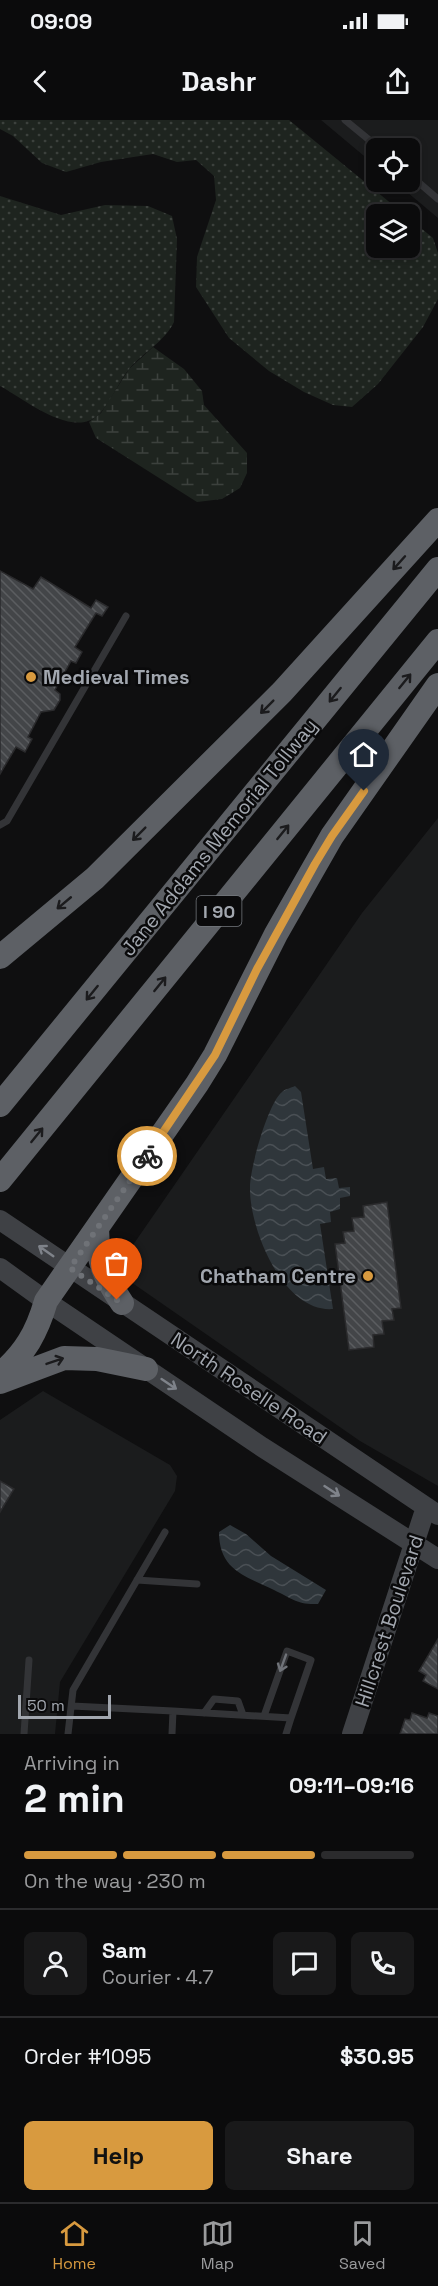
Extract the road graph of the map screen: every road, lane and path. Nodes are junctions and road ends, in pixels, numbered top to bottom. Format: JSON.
{"nodes":[{"id":1,"x":345,"y":120,"type":"edge"},
{"id":2,"x":367,"y":138,"type":"edge"},
{"id":3,"x":420,"y":184,"type":"edge"},
{"id":4,"x":438,"y":199,"type":"edge"},
{"id":5,"x":438,"y":520,"type":"edge"},
{"id":6,"x":438,"y":569,"type":"edge"},
{"id":7,"x":126,"y":616,"type":"dead end"},
{"id":8,"x":438,"y":641,"type":"edge"},
{"id":9,"x":438,"y":685,"type":"edge"},
{"id":10,"x":0,"y":825,"type":"edge"},
{"id":11,"x":0,"y":957,"type":"edge"},
{"id":12,"x":0,"y":1105,"type":"edge"},
{"id":13,"x":0,"y":1180,"type":"edge"},
{"id":14,"x":0,"y":1220,"type":"edge"},
{"id":15,"x":97,"y":1228,"type":"junction"},
{"id":16,"x":0,"y":1268,"type":"edge"},
{"id":17,"x":70,"y":1268,"type":"junction"},
{"id":18,"x":46,"y":1301,"type":"junction"},
{"id":19,"x":122,"y":1303,"type":"junction"},
{"id":20,"x":146,"y":1369,"type":"junction"},
{"id":21,"x":0,"y":1374,"type":"edge"},
{"id":22,"x":0,"y":1382,"type":"edge"},
{"id":23,"x":432,"y":1511,"type":"edge"},
{"id":24,"x":165,"y":1532,"type":"dead end"},
{"id":25,"x":414,"y":1545,"type":"junction"},
{"id":26,"x":438,"y":1559,"type":"edge"},
{"id":27,"x":137,"y":1580,"type":"junction"},
{"id":28,"x":197,"y":1584,"type":"dead end"},
{"id":29,"x":29,"y":1659,"type":"dead end"},
{"id":30,"x":72,"y":1706,"type":"junction"},
{"id":31,"x":173,"y":1711,"type":"junction"},
{"id":32,"x":204,"y":1713,"type":"junction"},
{"id":33,"x":243,"y":1715,"type":"junction"},
{"id":34,"x":264,"y":1716,"type":"junction"},
{"id":35,"x":291,"y":1718,"type":"junction"},
{"id":36,"x":24,"y":1734,"type":"edge"},
{"id":37,"x":68,"y":1734,"type":"edge"},
{"id":38,"x":172,"y":1734,"type":"edge"},
{"id":39,"x":286,"y":1734,"type":"edge"},
{"id":40,"x":352,"y":1734,"type":"edge"}],
"edges":[{"from":1,"to":2,"type":"lane"},
{"from":3,"to":4,"type":"lane"},
{"from":5,"to":11,"type":"highway","one_way":true},
{"from":6,"to":12,"type":"highway","name":"Jane Addams Memorial Tollway","number":"I 90","one_way":true},
{"from":7,"to":10,"type":"lane"},
{"from":13,"to":8,"type":"highway","number":"I 90","one_way":true},
{"from":9,"to":15,"type":"highway"},
{"from":17,"to":14,"type":"main road","name":"North Roselle Road","one_way":true},
{"from":15,"to":17,"type":"highway"},
{"from":15,"to":19,"type":"highway"},
{"from":16,"to":18,"type":"main road","name":"North Roselle Road"},
{"from":17,"to":18,"type":"highway"},
{"from":17,"to":19,"type":"main road","name":"North Roselle Road"},
{"from":18,"to":20,"type":"main road","name":"North Roselle Road"},
{"from":18,"to":21,"type":"highway"},
{"from":19,"to":23,"type":"main road","name":"North Roselle Road"},
{"from":22,"to":20,"type":"highway","one_way":true},
{"from":20,"to":25,"type":"main road","name":"North Roselle Road","one_way":true},
{"from":23,"to":25,"type":"main road","name":"Hillcrest Boulevard"},
{"from":24,"to":27,"type":"lane"},
{"from":25,"to":26,"type":"main road","name":"North Roselle Road"},
{"from":25,"to":40,"type":"main road","name":"Hillcrest Boulevard"},
{"from":27,"to":28,"type":"lane"},
{"from":27,"to":30,"type":"lane"},
{"from":29,"to":36,"type":"lane"},
{"from":30,"to":31,"type":"lane"},
{"from":30,"to":37,"type":"lane"},
{"from":31,"to":32,"type":"lane"},
{"from":31,"to":38,"type":"lane"},
{"from":32,"to":33,"type":"lane"},
{"from":32,"to":33,"type":"lane"},
{"from":33,"to":34,"type":"lane"},
{"from":34,"to":35,"type":"lane"},
{"from":35,"to":34,"type":"lane","one_way":true},
{"from":35,"to":39,"type":"lane"}]}
